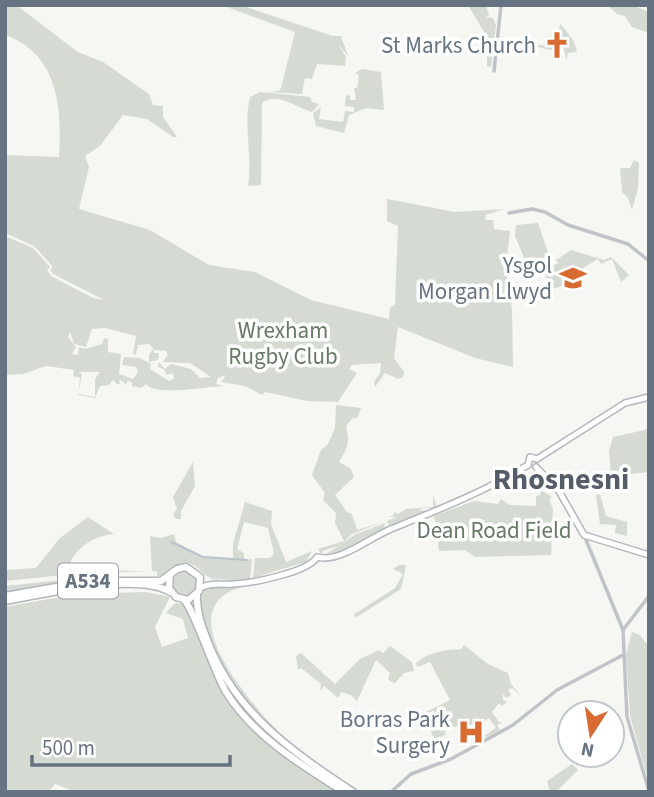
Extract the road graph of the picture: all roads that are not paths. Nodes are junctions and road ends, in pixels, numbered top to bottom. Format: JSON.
{"nodes":[{"id":1,"x":501,"y":5,"type":"edge"},
{"id":2,"x":494,"y":71,"type":"dead end"},
{"id":3,"x":509,"y":213,"type":"dead end"},
{"id":4,"x":649,"y":261,"type":"edge"},
{"id":5,"x":649,"y":397,"type":"edge"},
{"id":6,"x":537,"y":459,"type":"junction"},
{"id":7,"x":528,"y":466,"type":"junction"},
{"id":8,"x":536,"y":467,"type":"junction"},
{"id":9,"x":584,"y":536,"type":"junction"},
{"id":10,"x":649,"y":555,"type":"edge"},
{"id":11,"x":198,"y":574,"type":"junction"},
{"id":12,"x":170,"y":575,"type":"junction"},
{"id":13,"x":219,"y":584,"type":"junction"},
{"id":14,"x":199,"y":591,"type":"junction"},
{"id":15,"x":170,"y":592,"type":"junction"},
{"id":16,"x":649,"y":596,"type":"edge"},
{"id":17,"x":5,"y":599,"type":"edge"},
{"id":18,"x":184,"y":600,"type":"junction"},
{"id":19,"x":623,"y":630,"type":"junction"},
{"id":20,"x":623,"y":655,"type":"junction"},
{"id":21,"x":649,"y":791,"type":"edge"},
{"id":22,"x":344,"y":792,"type":"edge"},
{"id":23,"x":353,"y":792,"type":"edge"},
{"id":24,"x":391,"y":792,"type":"edge"}],
"edges":[{"from":1,"to":2,"type":"street"},
{"from":3,"to":4,"type":"street"},
{"from":5,"to":6,"type":"main road"},
{"from":6,"to":7,"type":"main road"},
{"from":6,"to":8,"type":"main road"},
{"from":7,"to":8,"type":"main road"},
{"from":7,"to":13,"type":"main road"},
{"from":8,"to":9,"type":"main road"},
{"from":9,"to":10,"type":"main road"},
{"from":9,"to":19,"type":"street"},
{"from":11,"to":12,"type":"highway"},
{"from":11,"to":13,"type":"main road"},
{"from":11,"to":14,"type":"highway"},
{"from":12,"to":15,"type":"highway"},
{"from":12,"to":17,"type":"highway","number":"A534"},
{"from":13,"to":14,"type":"main road"},
{"from":14,"to":18,"type":"highway"},
{"from":14,"to":23,"type":"highway"},
{"from":15,"to":17,"type":"highway","number":"A534"},
{"from":15,"to":18,"type":"highway"},
{"from":16,"to":19,"type":"street"},
{"from":18,"to":22,"type":"highway"},
{"from":19,"to":20,"type":"street"},
{"from":20,"to":21,"type":"street"},
{"from":20,"to":24,"type":"street"}]}
